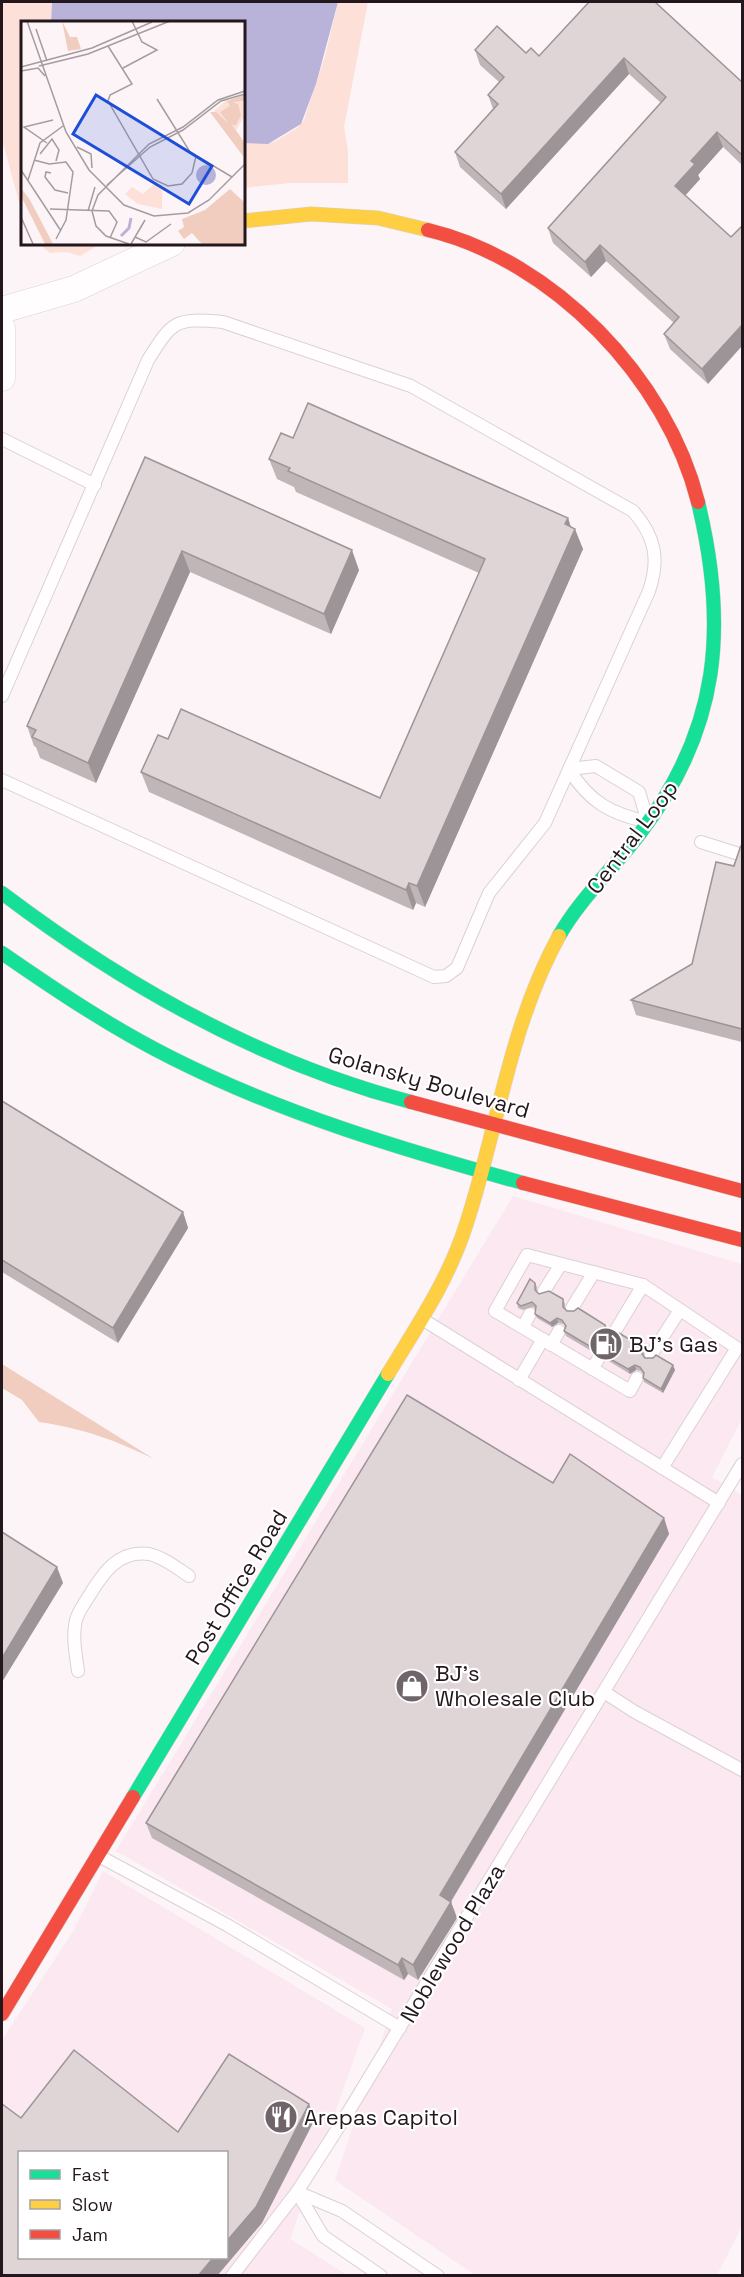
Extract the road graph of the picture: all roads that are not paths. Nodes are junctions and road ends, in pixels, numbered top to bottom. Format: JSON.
{"nodes":[{"id":1,"x":244,"y":221,"type":"edge"},
{"id":2,"x":170,"y":244,"type":"edge"},
{"id":3,"x":2,"y":310,"type":"edge"},
{"id":4,"x":2,"y":328,"type":"edge"},
{"id":5,"x":2,"y":378,"type":"edge"},
{"id":6,"x":2,"y":439,"type":"edge"},
{"id":7,"x":95,"y":485,"type":"junction"},
{"id":8,"x":2,"y":696,"type":"edge"},
{"id":9,"x":569,"y":769,"type":"junction"},
{"id":10,"x":2,"y":780,"type":"edge"},
{"id":11,"x":648,"y":822,"type":"junction"},
{"id":12,"x":701,"y":842,"type":"dead end"},
{"id":13,"x":742,"y":855,"type":"edge"},
{"id":14,"x":2,"y":893,"type":"edge"},
{"id":15,"x":2,"y":953,"type":"edge"},
{"id":16,"x":493,"y":1123,"type":"junction"},
{"id":17,"x":481,"y":1170,"type":"junction"},
{"id":18,"x":742,"y":1191,"type":"edge"},
{"id":19,"x":742,"y":1240,"type":"edge"},
{"id":20,"x":561,"y":1264,"type":"junction"},
{"id":21,"x":594,"y":1272,"type":"junction"},
{"id":22,"x":643,"y":1285,"type":"junction"},
{"id":23,"x":544,"y":1291,"type":"edge"},
{"id":24,"x":572,"y":1308,"type":"edge"},
{"id":25,"x":680,"y":1310,"type":"junction"},
{"id":26,"x":530,"y":1314,"type":"dead end"},
{"id":27,"x":422,"y":1319,"type":"junction"},
{"id":28,"x":522,"y":1327,"type":"junction"},
{"id":29,"x":559,"y":1331,"type":"dead end"},
{"id":30,"x":614,"y":1333,"type":"edge"},
{"id":31,"x":547,"y":1342,"type":"junction"},
{"id":32,"x":651,"y":1355,"type":"edge"},
{"id":33,"x":600,"y":1356,"type":"dead end"},
{"id":34,"x":592,"y":1369,"type":"junction"},
{"id":35,"x":637,"y":1378,"type":"dead end"},
{"id":36,"x":519,"y":1380,"type":"junction"},
{"id":37,"x":742,"y":1464,"type":"edge"},
{"id":38,"x":662,"y":1468,"type":"junction"},
{"id":39,"x":719,"y":1503,"type":"junction"},
{"id":40,"x":189,"y":1576,"type":"dead end"},
{"id":41,"x":78,"y":1671,"type":"dead end"},
{"id":42,"x":604,"y":1692,"type":"junction"},
{"id":43,"x":742,"y":1770,"type":"edge"},
{"id":44,"x":98,"y":1855,"type":"junction"},
{"id":45,"x":2,"y":2014,"type":"edge"},
{"id":46,"x":400,"y":2028,"type":"junction"},
{"id":47,"x":297,"y":2192,"type":"junction"},
{"id":48,"x":232,"y":2276,"type":"edge"},
{"id":49,"x":381,"y":2276,"type":"edge"},
{"id":50,"x":438,"y":2276,"type":"edge"}],
"edges":[{"from":1,"to":11,"type":"street","name":"Central Loop"},
{"from":2,"to":3,"type":"street"},
{"from":4,"to":5,"type":"street"},
{"from":6,"to":7,"type":"lane"},
{"from":7,"to":8,"type":"lane"},
{"from":7,"to":9,"type":"lane"},
{"from":9,"to":10,"type":"lane"},
{"from":9,"to":11,"type":"lane"},
{"from":9,"to":11,"type":"lane"},
{"from":11,"to":16,"type":"street","name":"Central Loop"},
{"from":12,"to":13,"type":"lane"},
{"from":14,"to":16,"type":"street","name":"Golansky Boulevard"},
{"from":15,"to":17,"type":"street"},
{"from":16,"to":17,"type":"street","name":"Central Loop"},
{"from":16,"to":18,"type":"street","name":"Golansky Boulevard"},
{"from":17,"to":19,"type":"street"},
{"from":17,"to":27,"type":"street","name":"Post Office Road"},
{"from":20,"to":21,"type":"lane"},
{"from":20,"to":23,"type":"lane"},
{"from":20,"to":28,"type":"lane"},
{"from":21,"to":22,"type":"lane"},
{"from":21,"to":24,"type":"lane"},
{"from":22,"to":25,"type":"lane"},
{"from":22,"to":30,"type":"lane"},
{"from":25,"to":32,"type":"lane"},
{"from":25,"to":38,"type":"lane"},
{"from":26,"to":28,"type":"lane"},
{"from":27,"to":36,"type":"lane"},
{"from":27,"to":44,"type":"street","name":"Post Office Road"},
{"from":28,"to":31,"type":"lane"},
{"from":29,"to":31,"type":"lane"},
{"from":31,"to":34,"type":"lane"},
{"from":31,"to":36,"type":"lane"},
{"from":33,"to":34,"type":"lane"},
{"from":34,"to":35,"type":"lane"},
{"from":36,"to":38,"type":"lane"},
{"from":37,"to":39,"type":"lane","name":"Noblewood Plaza"},
{"from":38,"to":39,"type":"lane"},
{"from":39,"to":42,"type":"lane","name":"Noblewood Plaza"},
{"from":40,"to":41,"type":"lane"},
{"from":42,"to":43,"type":"lane"},
{"from":42,"to":46,"type":"lane","name":"Noblewood Plaza"},
{"from":44,"to":45,"type":"street","name":"Post Office Road"},
{"from":44,"to":46,"type":"lane"},
{"from":46,"to":47,"type":"lane","name":"Noblewood Plaza"},
{"from":47,"to":48,"type":"lane","name":"Noblewood Plaza"},
{"from":47,"to":49,"type":"lane"},
{"from":47,"to":50,"type":"lane"}]}
